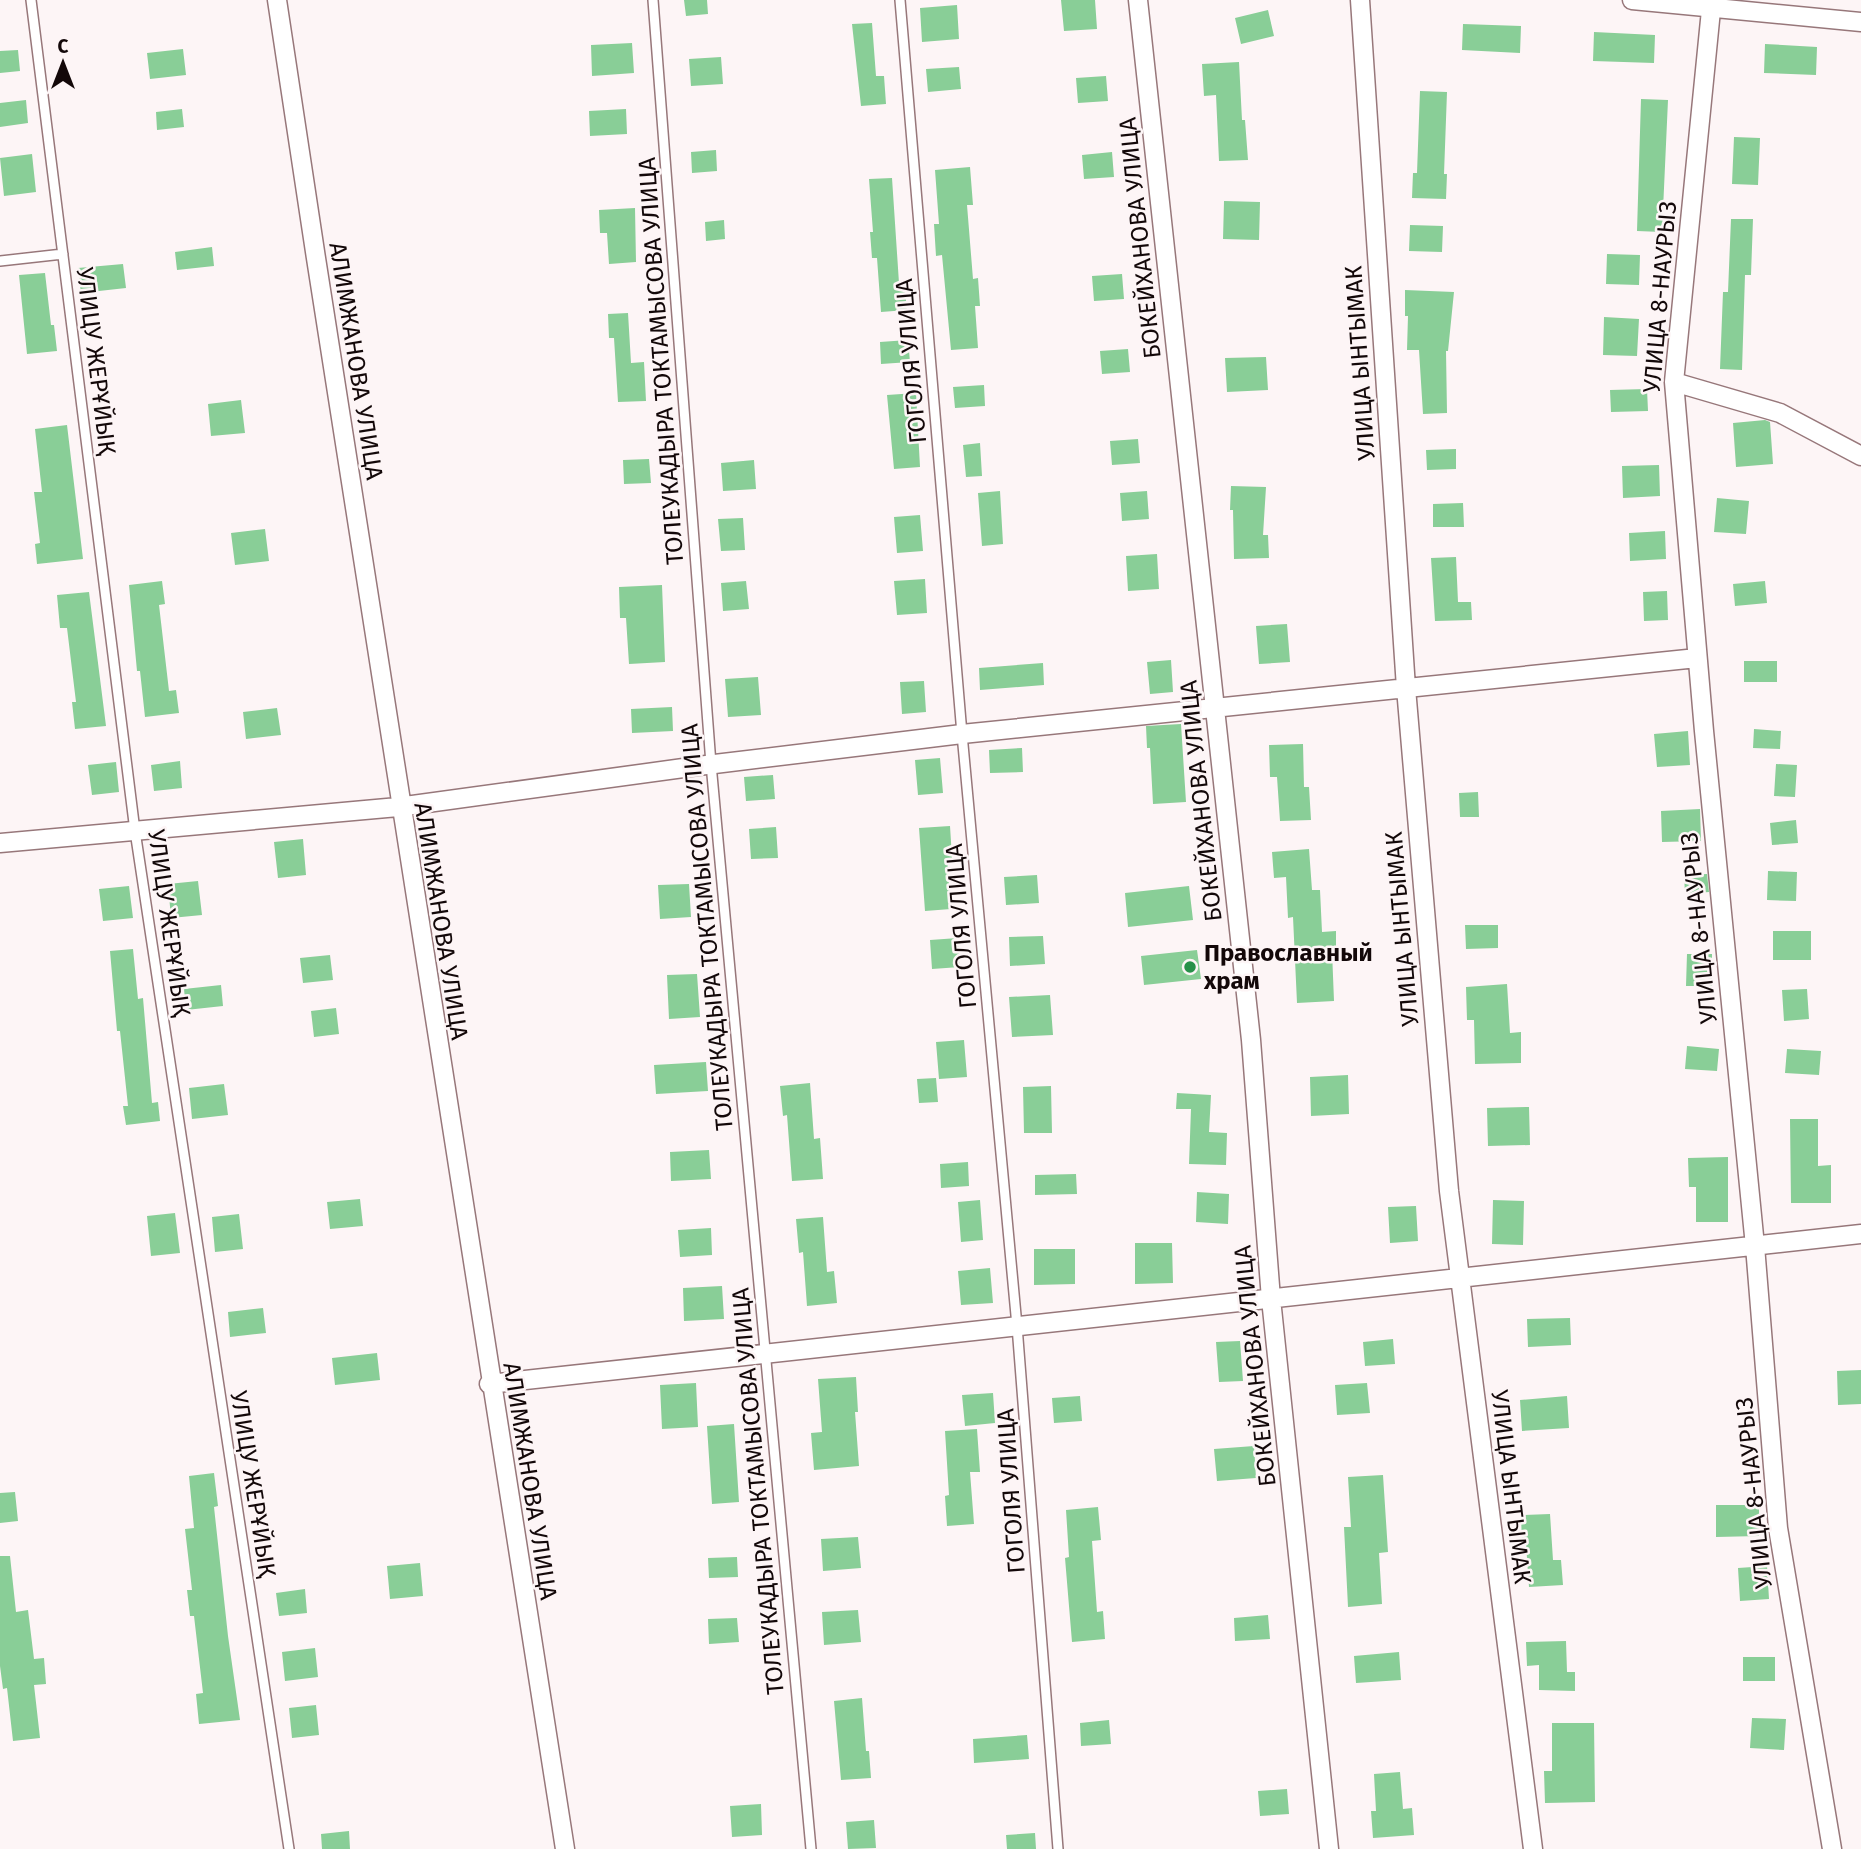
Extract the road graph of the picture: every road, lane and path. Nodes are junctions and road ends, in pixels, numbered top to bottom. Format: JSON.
{"nodes":[{"id":1,"x":32,"y":0,"type":"edge"},
{"id":2,"x":277,"y":0,"type":"edge"},
{"id":3,"x":653,"y":0,"type":"edge"},
{"id":4,"x":900,"y":0,"type":"edge"},
{"id":5,"x":1138,"y":0,"type":"edge"},
{"id":6,"x":1360,"y":0,"type":"edge"},
{"id":7,"x":1632,"y":0,"type":"edge"},
{"id":8,"x":1711,"y":4,"type":"edge"},
{"id":9,"x":1861,"y":22,"type":"edge"},
{"id":10,"x":63,"y":254,"type":"junction"},
{"id":11,"x":0,"y":261,"type":"edge"},
{"id":12,"x":1674,"y":382,"type":"junction"},
{"id":13,"x":1861,"y":456,"type":"edge"},
{"id":14,"x":1697,"y":658,"type":"junction"},
{"id":15,"x":1406,"y":688,"type":"junction"},
{"id":16,"x":1216,"y":707,"type":"junction"},
{"id":17,"x":962,"y":734,"type":"junction"},
{"id":18,"x":711,"y":764,"type":"junction"},
{"id":19,"x":398,"y":807,"type":"junction"},
{"id":20,"x":135,"y":831,"type":"junction"},
{"id":21,"x":0,"y":844,"type":"edge"},
{"id":22,"x":1861,"y":1234,"type":"edge"},
{"id":23,"x":1755,"y":1246,"type":"junction"},
{"id":24,"x":1460,"y":1278,"type":"junction"},
{"id":25,"x":1271,"y":1299,"type":"junction"},
{"id":26,"x":1017,"y":1326,"type":"junction"},
{"id":27,"x":765,"y":1354,"type":"junction"},
{"id":28,"x":489,"y":1384,"type":"junction"},
{"id":29,"x":289,"y":1849,"type":"edge"},
{"id":30,"x":565,"y":1849,"type":"edge"},
{"id":31,"x":811,"y":1849,"type":"edge"},
{"id":32,"x":1058,"y":1849,"type":"edge"},
{"id":33,"x":1329,"y":1849,"type":"edge"},
{"id":34,"x":1533,"y":1849,"type":"edge"},
{"id":35,"x":1832,"y":1849,"type":"edge"}],
"edges":[{"from":1,"to":10,"type":"lane","name":"УЛИЦУ ЖЕРҰЙЫҚ"},
{"from":2,"to":19,"type":"street","name":"АЛИМЖАНОВА УЛИЦА"},
{"from":3,"to":18,"type":"lane","name":"ТОЛЕУКАДЫРА ТОКТАМЫСОВА УЛИЦА"},
{"from":4,"to":17,"type":"lane","name":"ГОГОЛЯ УЛИЦА"},
{"from":5,"to":16,"type":"street","name":"БОКЕЙХАНОВА УЛИЦА"},
{"from":6,"to":15,"type":"street","name":"УЛИЦА ЫНТЫМАК"},
{"from":7,"to":8,"type":"street"},
{"from":8,"to":9,"type":"street"},
{"from":8,"to":12,"type":"street","name":"УЛИЦА 8-НАУРЫЗ"},
{"from":10,"to":11,"type":"lane"},
{"from":10,"to":20,"type":"lane","name":"УЛИЦУ ЖЕРҰЙЫҚ"},
{"from":12,"to":13,"type":"street"},
{"from":12,"to":14,"type":"street","name":"УЛИЦА 8-НАУРЫЗ"},
{"from":14,"to":15,"type":"street"},
{"from":14,"to":23,"type":"street","name":"УЛИЦА 8-НАУРЫЗ"},
{"from":15,"to":16,"type":"street"},
{"from":15,"to":24,"type":"street","name":"УЛИЦА ЫНТЫМАК"},
{"from":16,"to":17,"type":"street"},
{"from":16,"to":25,"type":"street","name":"БОКЕЙХАНОВА УЛИЦА"},
{"from":17,"to":18,"type":"street"},
{"from":17,"to":26,"type":"lane","name":"ГОГОЛЯ УЛИЦА"},
{"from":18,"to":19,"type":"street"},
{"from":18,"to":27,"type":"lane","name":"ТОЛЕУКАДЫРА ТОКТАМЫСОВА УЛИЦА"},
{"from":19,"to":20,"type":"street"},
{"from":19,"to":28,"type":"street","name":"АЛИМЖАНОВА УЛИЦА"},
{"from":20,"to":21,"type":"street"},
{"from":20,"to":29,"type":"lane","name":"УЛИЦУ ЖЕРҰЙЫҚ"},
{"from":22,"to":23,"type":"street"},
{"from":23,"to":24,"type":"street"},
{"from":23,"to":35,"type":"street","name":"УЛИЦА 8-НАУРЫЗ"},
{"from":24,"to":25,"type":"street"},
{"from":24,"to":34,"type":"street","name":"УЛИЦА ЫНТЫМАК"},
{"from":25,"to":26,"type":"street"},
{"from":25,"to":33,"type":"street","name":"БОКЕЙХАНОВА УЛИЦА"},
{"from":26,"to":27,"type":"street"},
{"from":26,"to":32,"type":"lane","name":"ГОГОЛЯ УЛИЦА"},
{"from":27,"to":28,"type":"street"},
{"from":27,"to":31,"type":"lane","name":"ТОЛЕУКАДЫРА ТОКТАМЫСОВА УЛИЦА"},
{"from":28,"to":30,"type":"street","name":"АЛИМЖАНОВА УЛИЦА"}]}
